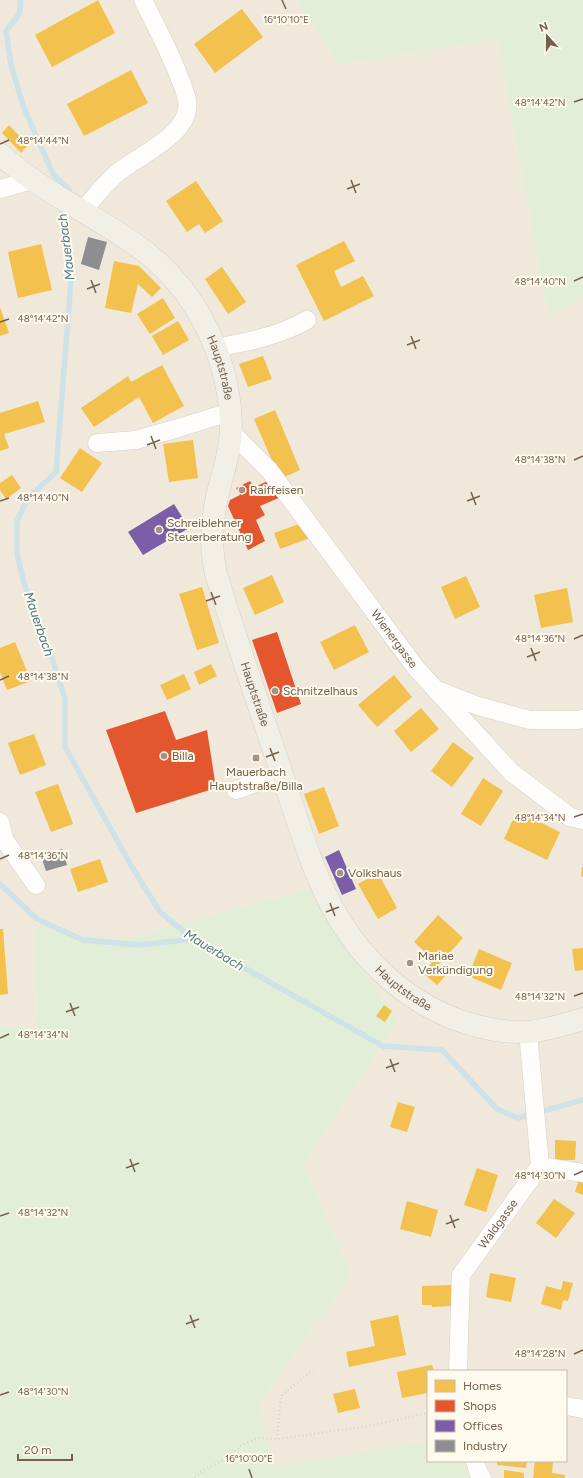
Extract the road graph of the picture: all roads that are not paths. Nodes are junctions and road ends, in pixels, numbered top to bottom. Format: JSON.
{"nodes":[{"id":1,"x":143,"y":0,"type":"edge"},
{"id":2,"x":0,"y":154,"type":"edge"},
{"id":3,"x":32,"y":180,"type":"junction"},
{"id":4,"x":0,"y":188,"type":"edge"},
{"id":5,"x":82,"y":211,"type":"junction"},
{"id":6,"x":308,"y":320,"type":"dead end"},
{"id":7,"x":215,"y":348,"type":"junction"},
{"id":8,"x":231,"y":422,"type":"junction"},
{"id":9,"x":96,"y":443,"type":"dead end"},
{"id":10,"x":434,"y":688,"type":"junction"},
{"id":11,"x":583,"y":719,"type":"edge"},
{"id":12,"x":282,"y":774,"type":"junction"},
{"id":13,"x":236,"y":790,"type":"dead end"},
{"id":14,"x":583,"y":820,"type":"edge"},
{"id":15,"x":0,"y":822,"type":"edge"},
{"id":16,"x":36,"y":885,"type":"dead end"},
{"id":17,"x":583,"y":1019,"type":"edge"},
{"id":18,"x":528,"y":1032,"type":"junction"},
{"id":19,"x":540,"y":1166,"type":"junction"},
{"id":20,"x":583,"y":1173,"type":"edge"},
{"id":21,"x":458,"y":1370,"type":"edge"},
{"id":22,"x":567,"y":1406,"type":"edge"},
{"id":23,"x":583,"y":1408,"type":"edge"},
{"id":24,"x":475,"y":1462,"type":"edge"},
{"id":25,"x":482,"y":1478,"type":"edge"}],
"edges":[{"from":1,"to":5,"type":"street"},
{"from":2,"to":3,"type":"main road"},
{"from":3,"to":4,"type":"street"},
{"from":3,"to":5,"type":"main road","name":"Hauptstraße"},
{"from":5,"to":7,"type":"main road","name":"Hauptstraße"},
{"from":6,"to":7,"type":"street"},
{"from":7,"to":8,"type":"main road","name":"Hauptstraße"},
{"from":8,"to":9,"type":"street"},
{"from":8,"to":10,"type":"street","name":"Wienergasse"},
{"from":8,"to":12,"type":"main road","name":"Hauptstraße"},
{"from":10,"to":11,"type":"street"},
{"from":10,"to":14,"type":"street","name":"Wienergasse"},
{"from":12,"to":13,"type":"street"},
{"from":12,"to":18,"type":"main road","name":"Hauptstraße"},
{"from":15,"to":16,"type":"street"},
{"from":17,"to":18,"type":"main road","name":"Hauptstraße"},
{"from":18,"to":19,"type":"street"},
{"from":19,"to":20,"type":"street"},
{"from":19,"to":21,"type":"street","name":"Waldgasse"},
{"from":22,"to":23,"type":"street"},
{"from":24,"to":25,"type":"street"}]}
